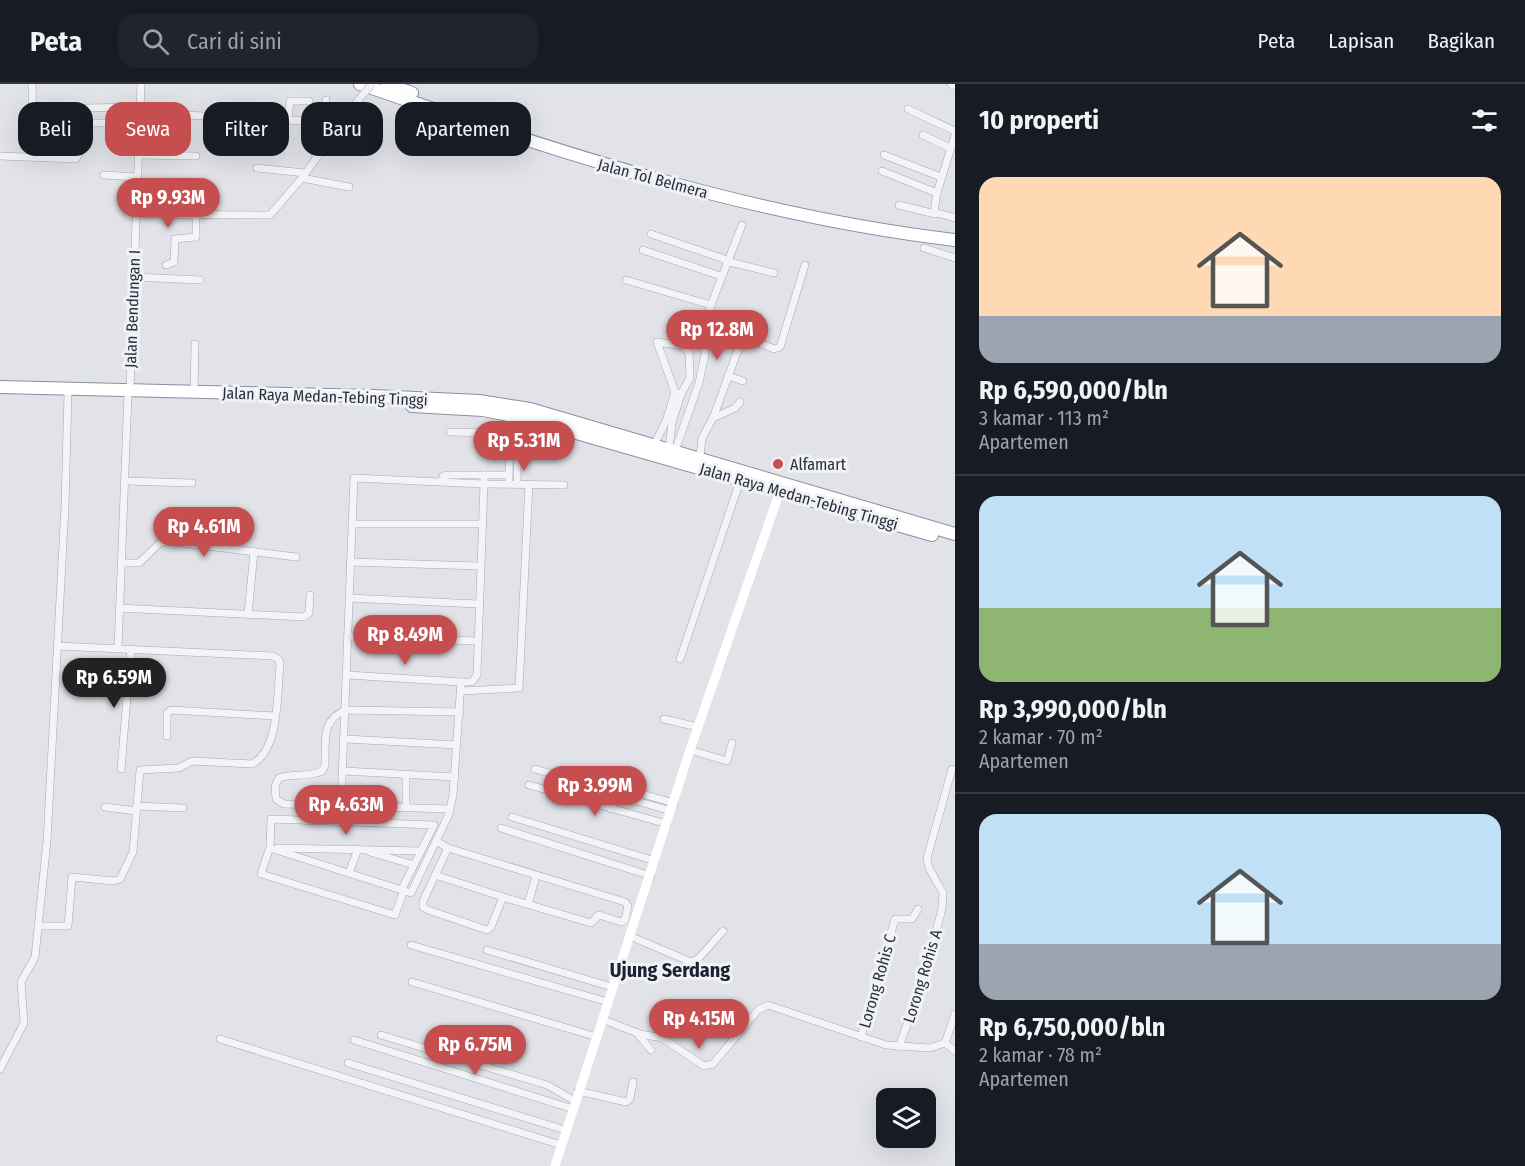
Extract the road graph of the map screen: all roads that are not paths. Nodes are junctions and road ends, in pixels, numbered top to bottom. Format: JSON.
{"nodes":[{"id":1,"x":32,"y":84,"type":"edge"},
{"id":2,"x":141,"y":84,"type":"edge"},
{"id":3,"x":360,"y":84,"type":"edge"},
{"id":4,"x":372,"y":84,"type":"edge"},
{"id":5,"x":387,"y":84,"type":"edge"},
{"id":6,"x":309,"y":101,"type":"dead end"},
{"id":7,"x":32,"y":102,"type":"edge"},
{"id":8,"x":140,"y":102,"type":"edge"},
{"id":9,"x":908,"y":109,"type":"dead end"},
{"id":10,"x":289,"y":110,"type":"edge"},
{"id":11,"x":955,"y":133,"type":"edge"},
{"id":12,"x":923,"y":135,"type":"dead end"},
{"id":13,"x":548,"y":144,"type":"junction"},
{"id":14,"x":950,"y":148,"type":"junction"},
{"id":15,"x":884,"y":155,"type":"dead end"},
{"id":16,"x":0,"y":156,"type":"edge"},
{"id":17,"x":78,"y":156,"type":"edge"},
{"id":18,"x":139,"y":156,"type":"edge"},
{"id":19,"x":191,"y":156,"type":"edge"},
{"id":20,"x":196,"y":156,"type":"dead end"},
{"id":21,"x":316,"y":157,"type":"joint"},
{"id":22,"x":257,"y":168,"type":"dead end"},
{"id":23,"x":882,"y":171,"type":"dead end"},
{"id":24,"x":104,"y":175,"type":"dead end"},
{"id":25,"x":303,"y":175,"type":"junction"},
{"id":26,"x":137,"y":177,"type":"junction"},
{"id":27,"x":941,"y":177,"type":"junction"},
{"id":28,"x":349,"y":187,"type":"dead end"},
{"id":29,"x":937,"y":193,"type":"junction"},
{"id":30,"x":899,"y":205,"type":"dead end"},
{"id":31,"x":135,"y":213,"type":"junction"},
{"id":32,"x":935,"y":214,"type":"junction"},
{"id":33,"x":196,"y":215,"type":"junction"},
{"id":34,"x":955,"y":218,"type":"edge"},
{"id":35,"x":742,"y":225,"type":"dead end"},
{"id":36,"x":955,"y":232,"type":"edge"},
{"id":37,"x":651,"y":234,"type":"dead end"},
{"id":38,"x":955,"y":240,"type":"edge"},
{"id":39,"x":924,"y":248,"type":"dead end"},
{"id":40,"x":643,"y":250,"type":"dead end"},
{"id":41,"x":955,"y":258,"type":"edge"},
{"id":42,"x":726,"y":260,"type":"junction"},
{"id":43,"x":166,"y":265,"type":"dead end"},
{"id":44,"x":805,"y":265,"type":"dead end"},
{"id":45,"x":774,"y":273,"type":"dead end"},
{"id":46,"x":721,"y":276,"type":"junction"},
{"id":47,"x":134,"y":277,"type":"junction"},
{"id":48,"x":200,"y":280,"type":"dead end"},
{"id":49,"x":626,"y":280,"type":"dead end"},
{"id":50,"x":711,"y":305,"type":"junction"},
{"id":51,"x":688,"y":324,"type":"dead end"},
{"id":52,"x":727,"y":338,"type":"dead end"},
{"id":53,"x":741,"y":341,"type":"junction"},
{"id":54,"x":195,"y":344,"type":"dead end"},
{"id":55,"x":687,"y":351,"type":"junction"},
{"id":56,"x":728,"y":376,"type":"junction"},
{"id":57,"x":743,"y":381,"type":"dead end"},
{"id":58,"x":0,"y":389,"type":"edge"},
{"id":59,"x":129,"y":392,"type":"junction"},
{"id":60,"x":194,"y":392,"type":"junction"},
{"id":61,"x":68,"y":393,"type":"junction"},
{"id":62,"x":678,"y":393,"type":"junction"},
{"id":63,"x":740,"y":402,"type":"dead end"},
{"id":64,"x":509,"y":414,"type":"junction"},
{"id":65,"x":524,"y":418,"type":"junction"},
{"id":66,"x":713,"y":418,"type":"junction"},
{"id":67,"x":669,"y":422,"type":"junction"},
{"id":68,"x":510,"y":429,"type":"junction"},
{"id":69,"x":519,"y":431,"type":"junction"},
{"id":70,"x":450,"y":432,"type":"dead end"},
{"id":71,"x":593,"y":433,"type":"junction"},
{"id":72,"x":616,"y":439,"type":"junction"},
{"id":73,"x":654,"y":445,"type":"junction"},
{"id":74,"x":672,"y":450,"type":"junction"},
{"id":75,"x":700,"y":457,"type":"junction"},
{"id":76,"x":484,"y":475,"type":"junction"},
{"id":77,"x":509,"y":475,"type":"junction"},
{"id":78,"x":741,"y":478,"type":"junction"},
{"id":79,"x":126,"y":481,"type":"junction"},
{"id":80,"x":442,"y":482,"type":"junction"},
{"id":81,"x":192,"y":483,"type":"dead end"},
{"id":82,"x":484,"y":484,"type":"junction"},
{"id":83,"x":509,"y":484,"type":"junction"},
{"id":84,"x":518,"y":484,"type":"junction"},
{"id":85,"x":529,"y":484,"type":"junction"},
{"id":86,"x":564,"y":485,"type":"dead end"},
{"id":87,"x":780,"y":491,"type":"junction"},
{"id":88,"x":352,"y":524,"type":"junction"},
{"id":89,"x":482,"y":524,"type":"junction"},
{"id":90,"x":955,"y":534,"type":"edge"},
{"id":91,"x":955,"y":542,"type":"edge"},
{"id":92,"x":254,"y":552,"type":"junction"},
{"id":93,"x":296,"y":557,"type":"dead end"},
{"id":94,"x":350,"y":562,"type":"junction"},
{"id":95,"x":122,"y":563,"type":"junction"},
{"id":96,"x":480,"y":566,"type":"junction"},
{"id":97,"x":310,"y":596,"type":"dead end"},
{"id":98,"x":349,"y":598,"type":"junction"},
{"id":99,"x":478,"y":604,"type":"junction"},
{"id":100,"x":119,"y":608,"type":"junction"},
{"id":101,"x":248,"y":614,"type":"junction"},
{"id":102,"x":348,"y":636,"type":"junction"},
{"id":103,"x":476,"y":641,"type":"junction"},
{"id":104,"x":57,"y":646,"type":"junction"},
{"id":105,"x":118,"y":648,"type":"junction"},
{"id":106,"x":130,"y":649,"type":"junction"},
{"id":107,"x":680,"y":659,"type":"dead end"},
{"id":108,"x":347,"y":675,"type":"junction"},
{"id":109,"x":461,"y":682,"type":"junction"},
{"id":110,"x":460,"y":691,"type":"junction"},
{"id":111,"x":346,"y":710,"type":"junction"},
{"id":112,"x":460,"y":712,"type":"junction"},
{"id":113,"x":275,"y":716,"type":"junction"},
{"id":114,"x":664,"y":719,"type":"dead end"},
{"id":115,"x":698,"y":727,"type":"junction"},
{"id":116,"x":167,"y":736,"type":"dead end"},
{"id":117,"x":346,"y":739,"type":"junction"},
{"id":118,"x":732,"y":743,"type":"dead end"},
{"id":119,"x":457,"y":745,"type":"junction"},
{"id":120,"x":690,"y":750,"type":"junction"},
{"id":121,"x":535,"y":768,"type":"dead end"},
{"id":122,"x":122,"y":769,"type":"dead end"},
{"id":123,"x":952,"y":769,"type":"dead end"},
{"id":124,"x":344,"y":771,"type":"junction"},
{"id":125,"x":406,"y":775,"type":"junction"},
{"id":126,"x":455,"y":777,"type":"junction"},
{"id":127,"x":529,"y":785,"type":"dead end"},
{"id":128,"x":621,"y":789,"type":"dead end"},
{"id":129,"x":616,"y":795,"type":"junction"},
{"id":130,"x":341,"y":805,"type":"junction"},
{"id":131,"x":105,"y":807,"type":"dead end"},
{"id":132,"x":405,"y":807,"type":"junction"},
{"id":133,"x":672,"y":807,"type":"junction"},
{"id":134,"x":136,"y":808,"type":"junction"},
{"id":135,"x":183,"y":808,"type":"dead end"},
{"id":136,"x":611,"y":809,"type":"junction"},
{"id":137,"x":449,"y":811,"type":"junction"},
{"id":138,"x":512,"y":817,"type":"dead end"},
{"id":139,"x":668,"y":824,"type":"junction"},
{"id":140,"x":501,"y":828,"type":"dead end"},
{"id":141,"x":441,"y":845,"type":"junction"},
{"id":142,"x":269,"y":849,"type":"junction"},
{"id":143,"x":359,"y":849,"type":"junction"},
{"id":144,"x":421,"y":851,"type":"junction"},
{"id":145,"x":655,"y":861,"type":"junction"},
{"id":146,"x":414,"y":865,"type":"junction"},
{"id":147,"x":350,"y":873,"type":"junction"},
{"id":148,"x":435,"y":874,"type":"junction"},
{"id":149,"x":536,"y":876,"type":"junction"},
{"id":150,"x":651,"y":876,"type":"junction"},
{"id":151,"x":403,"y":890,"type":"junction"},
{"id":152,"x":503,"y":897,"type":"junction"},
{"id":153,"x":528,"y":904,"type":"junction"},
{"id":154,"x":918,"y":909,"type":"dead end"},
{"id":155,"x":38,"y":926,"type":"junction"},
{"id":156,"x":723,"y":931,"type":"dead end"},
{"id":157,"x":632,"y":937,"type":"junction"},
{"id":158,"x":411,"y":945,"type":"dead end"},
{"id":159,"x":487,"y":950,"type":"dead end"},
{"id":160,"x":412,"y":982,"type":"dead end"},
{"id":161,"x":612,"y":987,"type":"junction"},
{"id":162,"x":608,"y":1002,"type":"junction"},
{"id":163,"x":955,"y":1014,"type":"edge"},
{"id":164,"x":604,"y":1020,"type":"junction"},
{"id":165,"x":637,"y":1033,"type":"junction"},
{"id":166,"x":381,"y":1035,"type":"dead end"},
{"id":167,"x":597,"y":1037,"type":"junction"},
{"id":168,"x":861,"y":1037,"type":"junction"},
{"id":169,"x":220,"y":1039,"type":"dead end"},
{"id":170,"x":354,"y":1040,"type":"dead end"},
{"id":171,"x":945,"y":1043,"type":"junction"},
{"id":172,"x":899,"y":1047,"type":"junction"},
{"id":173,"x":651,"y":1050,"type":"dead end"},
{"id":174,"x":955,"y":1051,"type":"edge"},
{"id":175,"x":348,"y":1063,"type":"dead end"},
{"id":176,"x":0,"y":1069,"type":"edge"},
{"id":177,"x":633,"y":1082,"type":"dead end"},
{"id":178,"x":575,"y":1100,"type":"junction"},
{"id":179,"x":566,"y":1130,"type":"junction"},
{"id":180,"x":561,"y":1145,"type":"junction"},
{"id":181,"x":555,"y":1166,"type":"edge"}],
"edges":[{"from":1,"to":7,"type":"street"},
{"from":2,"to":8,"type":"street","name":"Jalan Bendungan I"},
{"from":3,"to":13,"type":"highway","name":"Jalan Tol Belmera"},
{"from":4,"to":21,"type":"street","bridge":true},
{"from":5,"to":13,"type":"highway","name":"Jalan Tol Belmera"},
{"from":6,"to":10,"type":"street"},
{"from":9,"to":11,"type":"street"},
{"from":11,"to":14,"type":"street"},
{"from":12,"to":14,"type":"street"},
{"from":13,"to":36,"type":"highway","name":"Jalan Tol Belmera"},
{"from":13,"to":38,"type":"highway","name":"Jalan Tol Belmera"},
{"from":14,"to":27,"type":"street"},
{"from":15,"to":27,"type":"street"},
{"from":16,"to":17,"type":"street"},
{"from":18,"to":26,"type":"street","name":"Jalan Bendungan I"},
{"from":19,"to":20,"type":"street"},
{"from":21,"to":25,"type":"street"},
{"from":22,"to":25,"type":"street"},
{"from":23,"to":29,"type":"street"},
{"from":24,"to":26,"type":"street"},
{"from":25,"to":28,"type":"street"},
{"from":25,"to":33,"type":"street"},
{"from":26,"to":31,"type":"street","name":"Jalan Bendungan I"},
{"from":27,"to":29,"type":"street"},
{"from":29,"to":32,"type":"street"},
{"from":30,"to":32,"type":"street"},
{"from":31,"to":33,"type":"street"},
{"from":31,"to":47,"type":"street","name":"Jalan Bendungan I"},
{"from":32,"to":34,"type":"street"},
{"from":33,"to":43,"type":"street"},
{"from":35,"to":42,"type":"street"},
{"from":37,"to":42,"type":"street"},
{"from":39,"to":41,"type":"street"},
{"from":40,"to":46,"type":"street"},
{"from":42,"to":45,"type":"street"},
{"from":42,"to":46,"type":"street"},
{"from":44,"to":53,"type":"street"},
{"from":46,"to":50,"type":"street"},
{"from":47,"to":48,"type":"street"},
{"from":47,"to":59,"type":"street","name":"Jalan Bendungan I"},
{"from":49,"to":50,"type":"street"},
{"from":50,"to":74,"type":"street"},
{"from":51,"to":55,"type":"street"},
{"from":52,"to":53,"type":"street"},
{"from":53,"to":56,"type":"street"},
{"from":54,"to":60,"type":"street"},
{"from":55,"to":62,"type":"street"},
{"from":55,"to":62,"type":"street"},
{"from":56,"to":57,"type":"street"},
{"from":56,"to":66,"type":"street"},
{"from":58,"to":59,"type":"highway","name":"Jalan Raya Medan-Tebing Tinggi"},
{"from":58,"to":61,"type":"highway","name":"Jalan Raya Medan-Tebing Tinggi"},
{"from":59,"to":60,"type":"highway","name":"Jalan Raya Medan-Tebing Tinggi"},
{"from":59,"to":61,"type":"highway","name":"Jalan Raya Medan-Tebing Tinggi"},
{"from":59,"to":64,"type":"highway","name":"Jalan Raya Medan-Tebing Tinggi"},
{"from":59,"to":79,"type":"street","name":"Jalan Bendungan I"},
{"from":60,"to":71,"type":"highway","name":"Jalan Raya Medan-Tebing Tinggi"},
{"from":61,"to":104,"type":"street"},
{"from":62,"to":67,"type":"street"},
{"from":63,"to":66,"type":"street"},
{"from":64,"to":65,"type":"highway","name":"Jalan Raya Medan-Tebing Tinggi"},
{"from":64,"to":68,"type":"street"},
{"from":65,"to":69,"type":"street"},
{"from":65,"to":71,"type":"highway","name":"Jalan Raya Medan-Tebing Tinggi"},
{"from":66,"to":75,"type":"street"},
{"from":67,"to":73,"type":"street"},
{"from":67,"to":74,"type":"street"},
{"from":68,"to":69,"type":"street"},
{"from":68,"to":70,"type":"street"},
{"from":68,"to":77,"type":"street"},
{"from":69,"to":84,"type":"street"},
{"from":71,"to":72,"type":"highway","name":"Jalan Raya Medan-Tebing Tinggi"},
{"from":72,"to":73,"type":"highway","name":"Jalan Raya Medan-Tebing Tinggi"},
{"from":72,"to":78,"type":"highway","name":"Jalan Raya Medan-Tebing Tinggi"},
{"from":73,"to":74,"type":"highway","name":"Jalan Raya Medan-Tebing Tinggi"},
{"from":74,"to":75,"type":"highway","name":"Jalan Raya Medan-Tebing Tinggi"},
{"from":75,"to":90,"type":"highway","name":"Jalan Raya Medan-Tebing Tinggi"},
{"from":76,"to":77,"type":"street"},
{"from":76,"to":80,"type":"street"},
{"from":76,"to":82,"type":"street"},
{"from":77,"to":83,"type":"street"},
{"from":78,"to":87,"type":"highway","name":"Jalan Raya Medan-Tebing Tinggi"},
{"from":78,"to":107,"type":"street"},
{"from":79,"to":81,"type":"street"},
{"from":79,"to":95,"type":"street","name":"Jalan Bendungan I"},
{"from":80,"to":82,"type":"street"},
{"from":80,"to":88,"type":"street"},
{"from":82,"to":83,"type":"street"},
{"from":82,"to":89,"type":"street"},
{"from":83,"to":84,"type":"street"},
{"from":84,"to":85,"type":"street"},
{"from":85,"to":86,"type":"street"},
{"from":85,"to":110,"type":"street"},
{"from":87,"to":91,"type":"highway","name":"Jalan Raya Medan-Tebing Tinggi"},
{"from":87,"to":115,"type":"main road"},
{"from":88,"to":89,"type":"street"},
{"from":88,"to":94,"type":"street"},
{"from":89,"to":96,"type":"street"},
{"from":92,"to":93,"type":"street"},
{"from":92,"to":95,"type":"street"},
{"from":92,"to":101,"type":"street"},
{"from":94,"to":96,"type":"street"},
{"from":94,"to":98,"type":"street"},
{"from":95,"to":100,"type":"street","name":"Jalan Bendungan I"},
{"from":96,"to":99,"type":"street"},
{"from":97,"to":101,"type":"street"},
{"from":98,"to":99,"type":"street"},
{"from":98,"to":102,"type":"street"},
{"from":99,"to":103,"type":"street"},
{"from":100,"to":101,"type":"street"},
{"from":100,"to":105,"type":"street","name":"Jalan Bendungan I"},
{"from":102,"to":103,"type":"street"},
{"from":102,"to":108,"type":"street"},
{"from":103,"to":109,"type":"street"},
{"from":104,"to":105,"type":"street"},
{"from":104,"to":155,"type":"street"},
{"from":105,"to":106,"type":"street"},
{"from":106,"to":113,"type":"street"},
{"from":106,"to":122,"type":"street"},
{"from":108,"to":109,"type":"street"},
{"from":108,"to":111,"type":"street"},
{"from":109,"to":110,"type":"street"},
{"from":110,"to":112,"type":"street"},
{"from":111,"to":112,"type":"street"},
{"from":111,"to":117,"type":"street"},
{"from":111,"to":130,"type":"street"},
{"from":112,"to":119,"type":"street"},
{"from":113,"to":116,"type":"street"},
{"from":113,"to":134,"type":"street"},
{"from":114,"to":115,"type":"street"},
{"from":115,"to":120,"type":"main road"},
{"from":117,"to":119,"type":"street"},
{"from":117,"to":124,"type":"street"},
{"from":118,"to":120,"type":"street"},
{"from":119,"to":126,"type":"street"},
{"from":120,"to":133,"type":"main road"},
{"from":121,"to":129,"type":"street"},
{"from":123,"to":172,"type":"street","name":"Lorong Rohis A"},
{"from":124,"to":125,"type":"street"},
{"from":124,"to":130,"type":"street"},
{"from":125,"to":126,"type":"street"},
{"from":125,"to":132,"type":"street"},
{"from":126,"to":137,"type":"street"},
{"from":127,"to":136,"type":"street"},
{"from":128,"to":133,"type":"street"},
{"from":129,"to":133,"type":"street"},
{"from":129,"to":136,"type":"street"},
{"from":130,"to":132,"type":"street"},
{"from":131,"to":134,"type":"street"},
{"from":132,"to":137,"type":"street"},
{"from":133,"to":139,"type":"main road"},
{"from":134,"to":135,"type":"street"},
{"from":134,"to":155,"type":"street"},
{"from":136,"to":139,"type":"street"},
{"from":137,"to":141,"type":"street"},
{"from":138,"to":145,"type":"street"},
{"from":139,"to":145,"type":"main road"},
{"from":140,"to":150,"type":"street"},
{"from":141,"to":148,"type":"street"},
{"from":141,"to":149,"type":"street"},
{"from":141,"to":151,"type":"street"},
{"from":142,"to":143,"type":"street"},
{"from":142,"to":144,"type":"street"},
{"from":142,"to":147,"type":"street"},
{"from":142,"to":151,"type":"street"},
{"from":143,"to":144,"type":"street"},
{"from":143,"to":146,"type":"street"},
{"from":143,"to":147,"type":"street"},
{"from":144,"to":146,"type":"street"},
{"from":145,"to":150,"type":"main road"},
{"from":146,"to":151,"type":"street"},
{"from":147,"to":151,"type":"street"},
{"from":148,"to":152,"type":"street"},
{"from":148,"to":152,"type":"street"},
{"from":149,"to":153,"type":"street"},
{"from":149,"to":153,"type":"street"},
{"from":150,"to":157,"type":"main road"},
{"from":152,"to":153,"type":"street"},
{"from":154,"to":168,"type":"street","name":"Lorong Rohis C"},
{"from":155,"to":176,"type":"street"},
{"from":156,"to":157,"type":"street"},
{"from":157,"to":161,"type":"main road"},
{"from":158,"to":162,"type":"street"},
{"from":159,"to":161,"type":"street"},
{"from":160,"to":167,"type":"street"},
{"from":161,"to":162,"type":"main road"},
{"from":162,"to":164,"type":"main road"},
{"from":163,"to":171,"type":"street"},
{"from":164,"to":165,"type":"street"},
{"from":164,"to":167,"type":"main road"},
{"from":165,"to":168,"type":"street"},
{"from":165,"to":173,"type":"street"},
{"from":166,"to":178,"type":"street"},
{"from":167,"to":178,"type":"main road"},
{"from":168,"to":172,"type":"street"},
{"from":169,"to":180,"type":"street"},
{"from":170,"to":178,"type":"street"},
{"from":171,"to":172,"type":"street"},
{"from":171,"to":174,"type":"street"},
{"from":175,"to":179,"type":"street"},
{"from":177,"to":178,"type":"street"},
{"from":178,"to":179,"type":"main road"},
{"from":179,"to":180,"type":"main road"},
{"from":180,"to":181,"type":"main road"}]}
